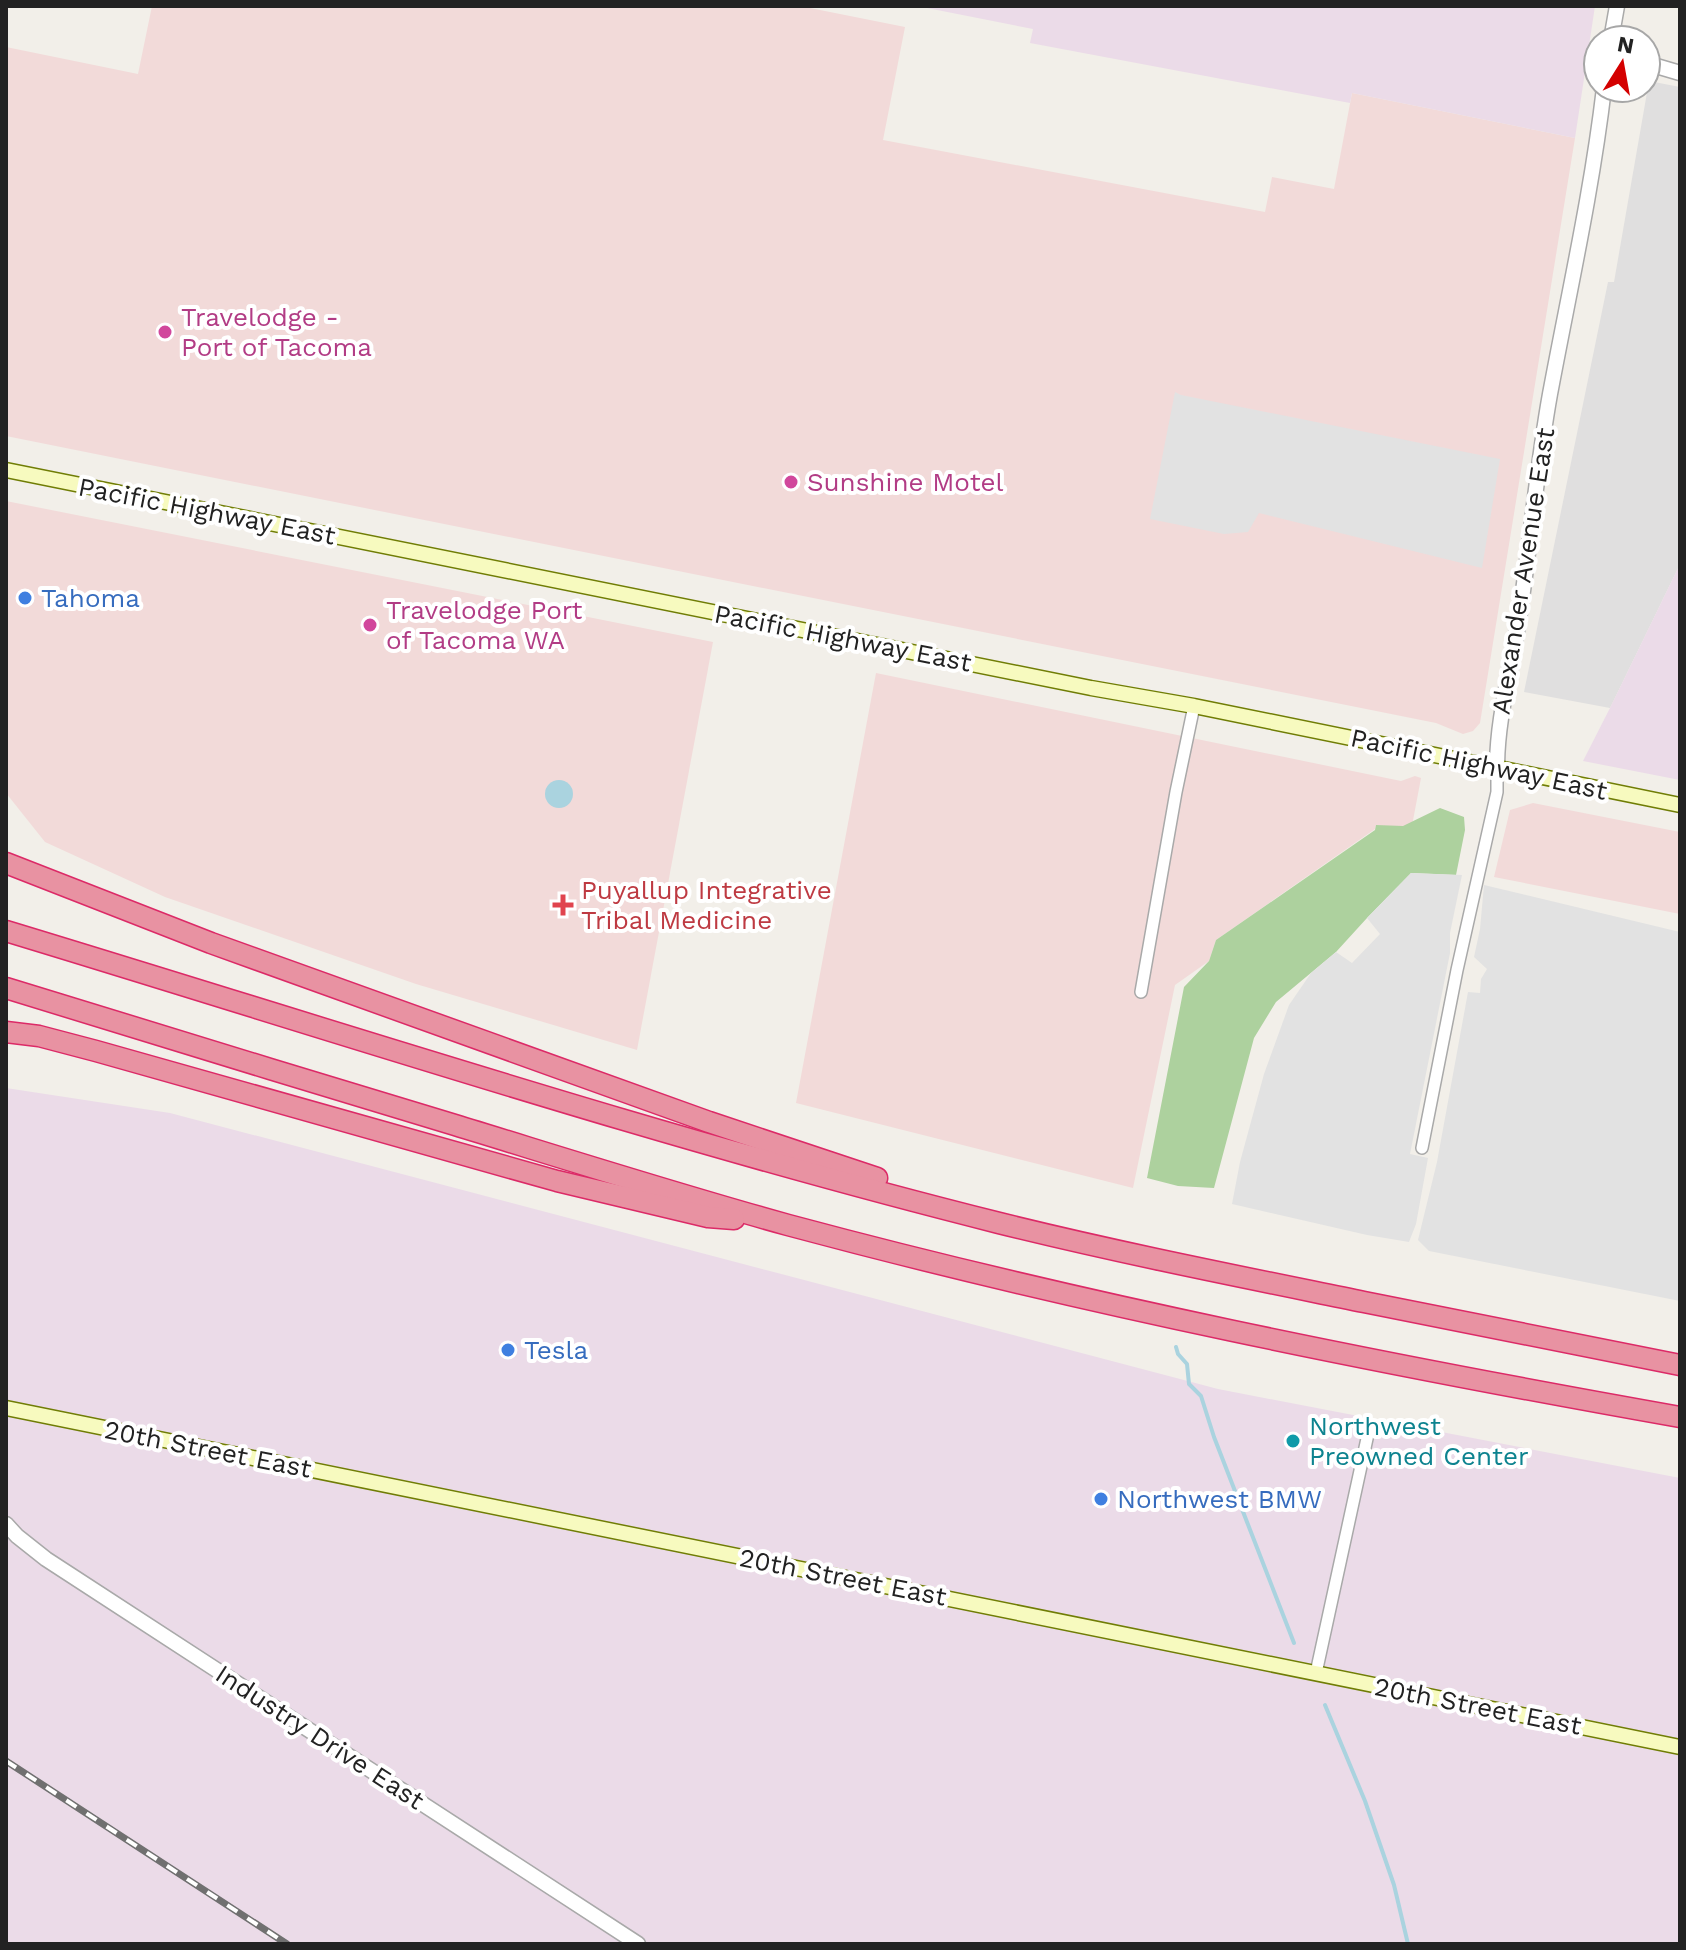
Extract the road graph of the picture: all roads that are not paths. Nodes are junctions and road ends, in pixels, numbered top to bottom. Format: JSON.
{"nodes":[{"id":1,"x":1602,"y":104,"type":"edge"},
{"id":2,"x":6,"y":470,"type":"edge"},
{"id":3,"x":1194,"y":706,"type":"junction"},
{"id":4,"x":1497,"y":768,"type":"junction"},
{"id":5,"x":1680,"y":805,"type":"edge"},
{"id":6,"x":6,"y":863,"type":"edge"},
{"id":7,"x":6,"y":931,"type":"edge"},
{"id":8,"x":6,"y":988,"type":"edge"},
{"id":9,"x":1141,"y":992,"type":"dead end"},
{"id":10,"x":6,"y":1032,"type":"edge"},
{"id":11,"x":1422,"y":1148,"type":"dead end"},
{"id":12,"x":789,"y":1225,"type":"junction"},
{"id":13,"x":1040,"y":1232,"type":"junction"},
{"id":14,"x":1680,"y":1365,"type":"edge"},
{"id":15,"x":6,"y":1408,"type":"edge"},
{"id":16,"x":1680,"y":1417,"type":"edge"},
{"id":17,"x":1368,"y":1434,"type":"dead end"},
{"id":18,"x":6,"y":1524,"type":"edge"},
{"id":19,"x":1316,"y":1673,"type":"junction"},
{"id":20,"x":1680,"y":1747,"type":"edge"},
{"id":21,"x":638,"y":1944,"type":"edge"}],
"edges":[{"from":1,"to":4,"type":"street","name":"Alexander Avenue East"},
{"from":2,"to":3,"type":"main road","name":"Pacific Highway East"},
{"from":3,"to":4,"type":"main road","name":"Pacific Highway East"},
{"from":3,"to":9,"type":"street"},
{"from":4,"to":5,"type":"main road","name":"Pacific Highway East"},
{"from":4,"to":11,"type":"street","name":"Alexander Avenue East"},
{"from":6,"to":13,"type":"highway"},
{"from":7,"to":13,"type":"highway"},
{"from":8,"to":12,"type":"highway"},
{"from":10,"to":12,"type":"highway"},
{"from":12,"to":16,"type":"highway"},
{"from":13,"to":14,"type":"highway"},
{"from":15,"to":19,"type":"main road","name":"20th Street East"},
{"from":17,"to":19,"type":"street"},
{"from":18,"to":21,"type":"street","name":"Industry Drive East"},
{"from":19,"to":20,"type":"main road","name":"20th Street East"}]}
